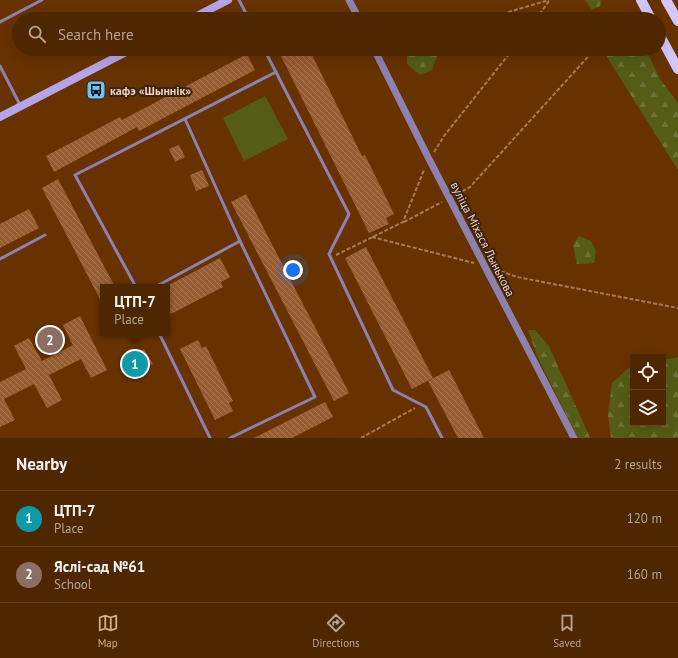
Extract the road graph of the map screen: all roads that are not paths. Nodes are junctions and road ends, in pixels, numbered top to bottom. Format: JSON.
{"nodes":[{"id":1,"x":42,"y":0,"type":"edge"},
{"id":2,"x":228,"y":0,"type":"edge"},
{"id":3,"x":239,"y":0,"type":"edge"},
{"id":4,"x":349,"y":0,"type":"edge"},
{"id":5,"x":641,"y":0,"type":"edge"},
{"id":6,"x":666,"y":0,"type":"edge"},
{"id":7,"x":19,"y":12,"type":"edge"},
{"id":8,"x":205,"y":12,"type":"edge"},
{"id":9,"x":245,"y":12,"type":"edge"},
{"id":10,"x":355,"y":12,"type":"edge"},
{"id":11,"x":647,"y":12,"type":"edge"},
{"id":12,"x":12,"y":16,"type":"edge"},
{"id":13,"x":678,"y":21,"type":"edge"},
{"id":14,"x":0,"y":22,"type":"edge"},
{"id":15,"x":666,"y":47,"type":"edge"},
{"id":16,"x":118,"y":56,"type":"edge"},
{"id":17,"x":268,"y":56,"type":"edge"},
{"id":18,"x":378,"y":56,"type":"edge"},
{"id":19,"x":0,"y":66,"type":"edge"},
{"id":20,"x":678,"y":69,"type":"edge"},
{"id":21,"x":276,"y":72,"type":"junction"},
{"id":22,"x":21,"y":106,"type":"junction"},
{"id":23,"x":0,"y":117,"type":"edge"},
{"id":24,"x":185,"y":119,"type":"junction"},
{"id":25,"x":45,"y":235,"type":"dead end"},
{"id":26,"x":240,"y":241,"type":"junction"},
{"id":27,"x":0,"y":259,"type":"edge"},
{"id":28,"x":134,"y":284,"type":"edge"},
{"id":29,"x":161,"y":284,"type":"edge"},
{"id":30,"x":160,"y":336,"type":"edge"},
{"id":31,"x":210,"y":438,"type":"edge"},
{"id":32,"x":230,"y":438,"type":"edge"},
{"id":33,"x":442,"y":438,"type":"edge"},
{"id":34,"x":574,"y":438,"type":"edge"}],
"edges":[{"from":1,"to":7,"type":"lane"},
{"from":2,"to":8,"type":"main road"},
{"from":3,"to":9,"type":"lane"},
{"from":4,"to":10,"type":"street"},
{"from":5,"to":11,"type":"main road"},
{"from":6,"to":13,"type":"main road"},
{"from":12,"to":14,"type":"lane"},
{"from":15,"to":20,"type":"main road"},
{"from":16,"to":22,"type":"main road"},
{"from":17,"to":21,"type":"lane"},
{"from":18,"to":34,"type":"street","name":"вуліца Міхася Лынькова"},
{"from":19,"to":22,"type":"lane"},
{"from":21,"to":24,"type":"lane"},
{"from":21,"to":33,"type":"lane"},
{"from":22,"to":23,"type":"main road"},
{"from":24,"to":26,"type":"lane"},
{"from":24,"to":28,"type":"lane"},
{"from":25,"to":27,"type":"lane"},
{"from":26,"to":29,"type":"lane"},
{"from":26,"to":32,"type":"lane"},
{"from":30,"to":31,"type":"lane"}]}
